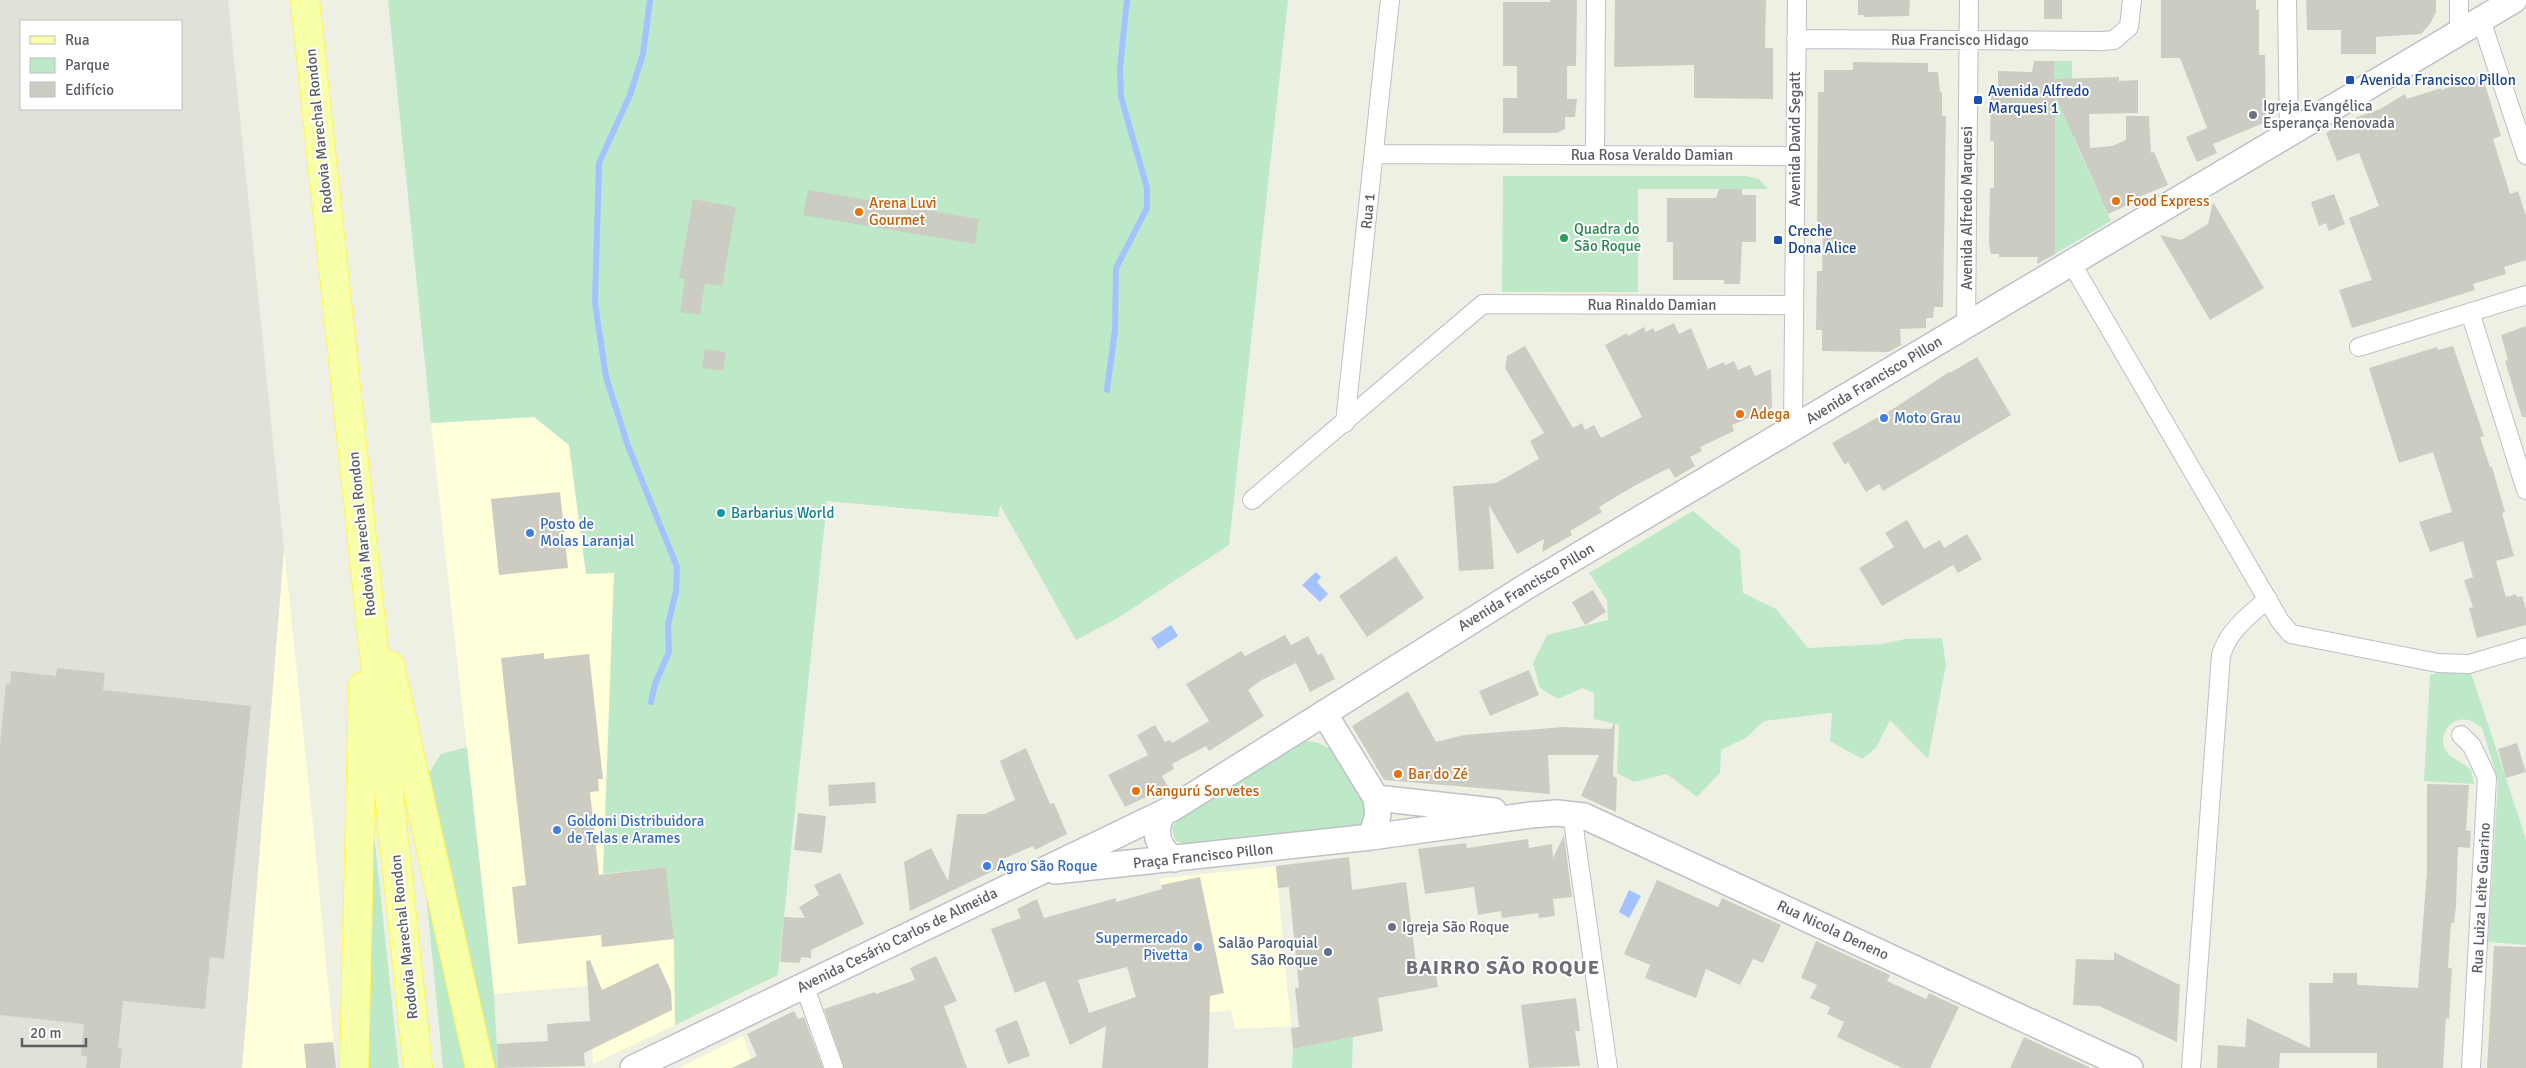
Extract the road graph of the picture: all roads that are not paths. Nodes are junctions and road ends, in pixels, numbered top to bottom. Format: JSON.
{"nodes":[{"id":1,"x":306,"y":0,"type":"edge"},
{"id":2,"x":1390,"y":0,"type":"edge"},
{"id":3,"x":1596,"y":0,"type":"edge"},
{"id":4,"x":1797,"y":0,"type":"edge"},
{"id":5,"x":1969,"y":0,"type":"edge"},
{"id":6,"x":2132,"y":0,"type":"edge"},
{"id":7,"x":2287,"y":0,"type":"edge"},
{"id":8,"x":2459,"y":0,"type":"edge"},
{"id":9,"x":2514,"y":0,"type":"edge"},
{"id":10,"x":2482,"y":20,"type":"junction"},
{"id":11,"x":2459,"y":33,"type":"junction"},
{"id":12,"x":1796,"y":39,"type":"junction"},
{"id":13,"x":1968,"y":40,"type":"junction"},
{"id":14,"x":2289,"y":134,"type":"junction"},
{"id":15,"x":1374,"y":154,"type":"junction"},
{"id":16,"x":1595,"y":154,"type":"junction"},
{"id":17,"x":2526,"y":155,"type":"edge"},
{"id":18,"x":1795,"y":156,"type":"junction"},
{"id":19,"x":2072,"y":264,"type":"junction"},
{"id":20,"x":2526,"y":295,"type":"edge"},
{"id":21,"x":1794,"y":305,"type":"junction"},
{"id":22,"x":2470,"y":312,"type":"junction"},
{"id":23,"x":1966,"y":326,"type":"junction"},
{"id":24,"x":2359,"y":347,"type":"dead end"},
{"id":25,"x":1345,"y":423,"type":"junction"},
{"id":26,"x":1793,"y":428,"type":"junction"},
{"id":27,"x":2526,"y":490,"type":"edge"},
{"id":28,"x":1252,"y":500,"type":"dead end"},
{"id":29,"x":364,"y":555,"type":"junction"},
{"id":30,"x":2268,"y":599,"type":"junction"},
{"id":31,"x":2526,"y":647,"type":"edge"},
{"id":32,"x":1324,"y":713,"type":"junction"},
{"id":33,"x":2461,"y":735,"type":"dead end"},
{"id":34,"x":1376,"y":798,"type":"junction"},
{"id":35,"x":1162,"y":814,"type":"junction"},
{"id":36,"x":1531,"y":814,"type":"junction"},
{"id":37,"x":1572,"y":814,"type":"junction"},
{"id":38,"x":1371,"y":838,"type":"junction"},
{"id":39,"x":1174,"y":859,"type":"junction"},
{"id":40,"x":1035,"y":873,"type":"junction"},
{"id":41,"x":804,"y":985,"type":"junction"},
{"id":42,"x":354,"y":1068,"type":"edge"},
{"id":43,"x":418,"y":1068,"type":"edge"},
{"id":44,"x":480,"y":1068,"type":"edge"},
{"id":45,"x":633,"y":1068,"type":"edge"},
{"id":46,"x":834,"y":1068,"type":"edge"},
{"id":47,"x":1608,"y":1068,"type":"edge"},
{"id":48,"x":2130,"y":1068,"type":"edge"},
{"id":49,"x":2191,"y":1068,"type":"edge"},
{"id":50,"x":2472,"y":1068,"type":"edge"}],
"edges":[{"from":1,"to":29,"type":"main road","name":"Rodovia Marechal Rondon"},
{"from":2,"to":15,"type":"street","name":"Rua 1"},
{"from":3,"to":16,"type":"street"},
{"from":4,"to":12,"type":"street","name":"Avenida David Segatt"},
{"from":5,"to":13,"type":"street","name":"Avenida Alfredo Marquesi"},
{"from":6,"to":13,"type":"street","name":"Rua Francisco Hidago"},
{"from":7,"to":14,"type":"street"},
{"from":8,"to":11,"type":"street"},
{"from":9,"to":10,"type":"main road","name":"Avenida Francisco Pillon"},
{"from":10,"to":11,"type":"main road","name":"Avenida Francisco Pillon"},
{"from":10,"to":17,"type":"street"},
{"from":11,"to":14,"type":"main road","name":"Avenida Francisco Pillon"},
{"from":12,"to":13,"type":"street","name":"Rua Francisco Hidago"},
{"from":12,"to":18,"type":"street","name":"Avenida David Segatt"},
{"from":13,"to":23,"type":"street","name":"Avenida Alfredo Marquesi"},
{"from":14,"to":19,"type":"main road","name":"Avenida Francisco Pillon"},
{"from":15,"to":16,"type":"street","name":"Rua Rosa Veraldo Damian"},
{"from":15,"to":25,"type":"street","name":"Rua 1"},
{"from":16,"to":18,"type":"street","name":"Rua Rosa Veraldo Damian"},
{"from":18,"to":21,"type":"street","name":"Avenida David Segatt"},
{"from":19,"to":23,"type":"main road","name":"Avenida Francisco Pillon"},
{"from":19,"to":30,"type":"street"},
{"from":20,"to":22,"type":"street"},
{"from":21,"to":25,"type":"street","name":"Rua Rinaldo Damian"},
{"from":21,"to":26,"type":"street","name":"Avenida David Segatt"},
{"from":22,"to":24,"type":"street"},
{"from":22,"to":27,"type":"street"},
{"from":23,"to":26,"type":"main road","name":"Avenida Francisco Pillon"},
{"from":25,"to":28,"type":"street","name":"Rua Rinaldo Damian"},
{"from":26,"to":32,"type":"main road","name":"Avenida Francisco Pillon"},
{"from":29,"to":42,"type":"main road"},
{"from":29,"to":43,"type":"main road","name":"Rodovia Marechal Rondon"},
{"from":29,"to":44,"type":"main road"},
{"from":30,"to":31,"type":"street"},
{"from":30,"to":49,"type":"street"},
{"from":32,"to":34,"type":"main road"},
{"from":32,"to":35,"type":"main road","name":"Avenida Francisco Pillon"},
{"from":33,"to":50,"type":"street","name":"Rua Luiza Leite Guarino"},
{"from":34,"to":36,"type":"main road"},
{"from":34,"to":38,"type":"main road"},
{"from":35,"to":39,"type":"main road"},
{"from":35,"to":40,"type":"main road","name":"Avenida Cesário Carlos de Almeida"},
{"from":36,"to":37,"type":"main road","name":"Rua Nicola Deneno"},
{"from":36,"to":38,"type":"main road","name":"Praça Francisco Pillon"},
{"from":37,"to":47,"type":"street"},
{"from":37,"to":48,"type":"main road","name":"Rua Nicola Deneno"},
{"from":38,"to":39,"type":"main road","name":"Praça Francisco Pillon"},
{"from":39,"to":40,"type":"main road","name":"Praça Francisco Pillon"},
{"from":40,"to":41,"type":"main road","name":"Avenida Cesário Carlos de Almeida"},
{"from":41,"to":45,"type":"main road","name":"Avenida Cesário Carlos de Almeida"},
{"from":41,"to":46,"type":"street"}]}
